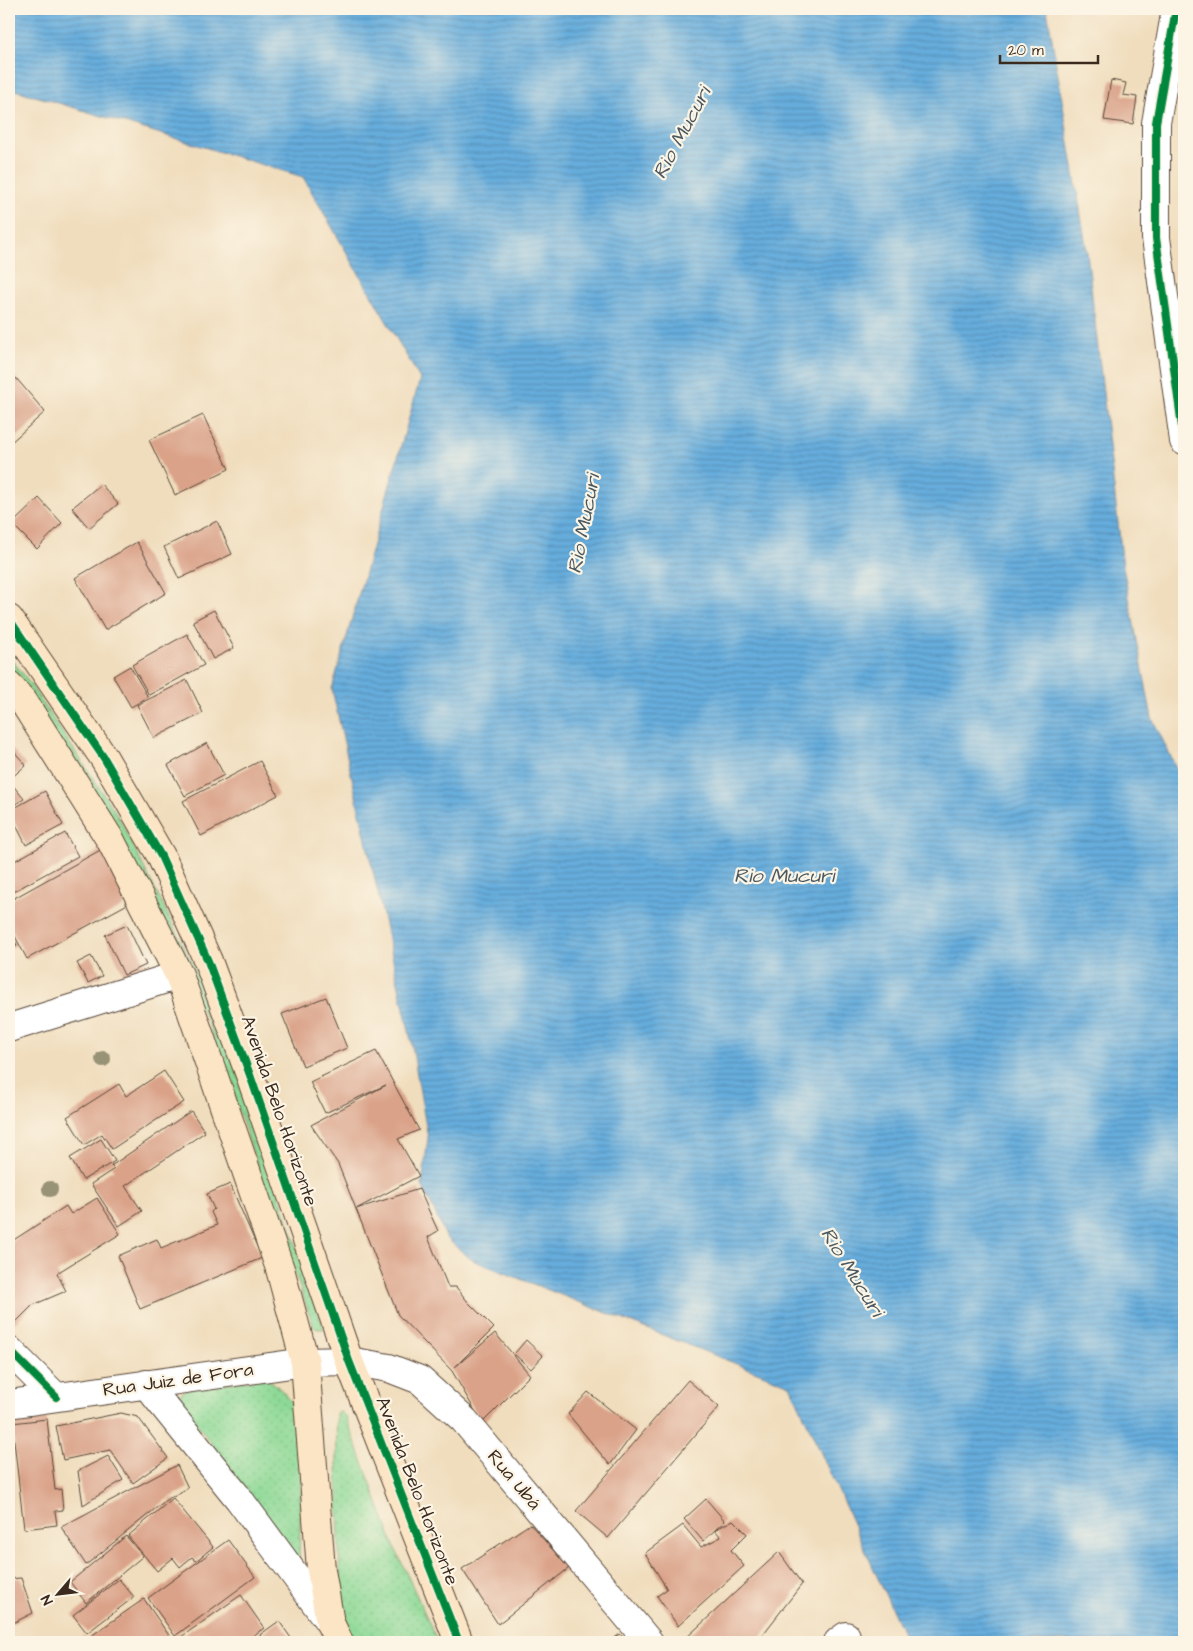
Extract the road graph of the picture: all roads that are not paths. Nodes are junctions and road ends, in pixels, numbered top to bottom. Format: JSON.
{"nodes":[{"id":1,"x":1176,"y":9,"type":"edge"},
{"id":2,"x":1184,"y":441,"type":"edge"},
{"id":3,"x":9,"y":619,"type":"edge"},
{"id":4,"x":9,"y":686,"type":"edge"},
{"id":5,"x":179,"y":975,"type":"junction"},
{"id":6,"x":9,"y":1028,"type":"edge"},
{"id":7,"x":9,"y":1350,"type":"edge"},
{"id":8,"x":349,"y":1361,"type":"junction"},
{"id":9,"x":305,"y":1362,"type":"junction"},
{"id":10,"x":146,"y":1384,"type":"junction"},
{"id":11,"x":56,"y":1397,"type":"junction"},
{"id":12,"x":9,"y":1404,"type":"edge"},
{"id":13,"x":334,"y":1632,"type":"edge"},
{"id":14,"x":459,"y":1642,"type":"edge"},
{"id":15,"x":649,"y":1642,"type":"edge"}],
"edges":[{"from":1,"to":2,"type":"street"},
{"from":3,"to":8,"type":"street","name":"Avenida Belo Horizonte"},
{"from":4,"to":5,"type":"street"},
{"from":5,"to":6,"type":"street"},
{"from":5,"to":9,"type":"street"},
{"from":7,"to":11,"type":"street"},
{"from":8,"to":9,"type":"street","name":"Rua Juiz de Fora"},
{"from":8,"to":14,"type":"street","name":"Avenida Belo Horizonte"},
{"from":8,"to":15,"type":"street","name":"Rua Ubá"},
{"from":9,"to":10,"type":"street","name":"Rua Juiz de Fora"},
{"from":9,"to":13,"type":"street"},
{"from":10,"to":11,"type":"street","name":"Rua Juiz de Fora"},
{"from":10,"to":13,"type":"street"},
{"from":11,"to":12,"type":"street","name":"Rua Juiz de Fora"}]}
